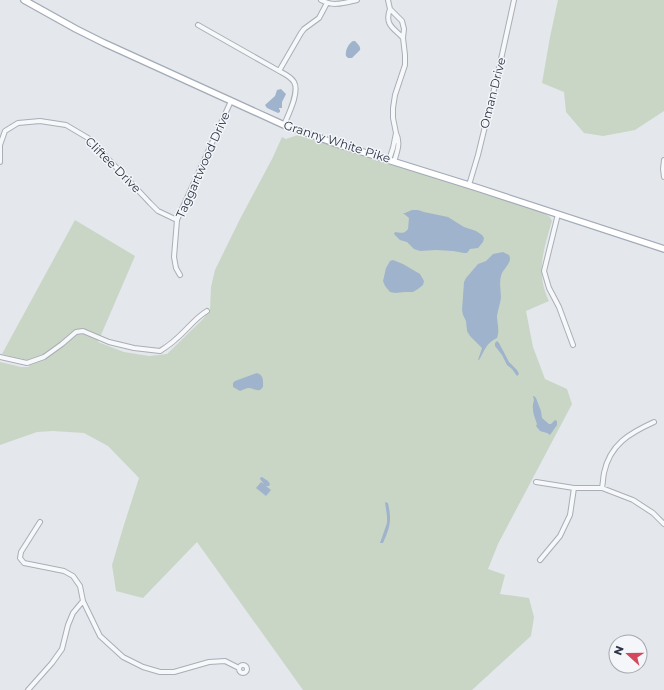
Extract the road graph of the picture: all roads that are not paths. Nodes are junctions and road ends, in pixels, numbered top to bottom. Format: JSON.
{"nodes":[{"id":1,"x":24,"y":0,"type":"edge"},
{"id":2,"x":321,"y":0,"type":"edge"},
{"id":3,"x":357,"y":0,"type":"edge"},
{"id":4,"x":388,"y":0,"type":"edge"},
{"id":5,"x":514,"y":0,"type":"edge"},
{"id":6,"x":327,"y":3,"type":"junction"},
{"id":7,"x":390,"y":9,"type":"junction"},
{"id":8,"x":198,"y":24,"type":"dead end"},
{"id":9,"x":403,"y":38,"type":"junction"},
{"id":10,"x":279,"y":71,"type":"junction"},
{"id":11,"x":231,"y":101,"type":"junction"},
{"id":12,"x":284,"y":125,"type":"junction"},
{"id":13,"x":664,"y":160,"type":"edge"},
{"id":14,"x":392,"y":161,"type":"junction"},
{"id":15,"x":0,"y":162,"type":"edge"},
{"id":16,"x":664,"y":177,"type":"edge"},
{"id":17,"x":468,"y":185,"type":"junction"},
{"id":18,"x":558,"y":214,"type":"junction"},
{"id":19,"x":177,"y":220,"type":"junction"},
{"id":20,"x":664,"y":249,"type":"edge"},
{"id":21,"x":180,"y":275,"type":"dead end"},
{"id":22,"x":208,"y":311,"type":"dead end"},
{"id":23,"x":573,"y":345,"type":"dead end"},
{"id":24,"x":0,"y":357,"type":"edge"},
{"id":25,"x":654,"y":422,"type":"dead end"},
{"id":26,"x":536,"y":482,"type":"dead end"},
{"id":27,"x":574,"y":488,"type":"junction"},
{"id":28,"x":602,"y":488,"type":"junction"},
{"id":29,"x":40,"y":522,"type":"dead end"},
{"id":30,"x":664,"y":524,"type":"edge"},
{"id":31,"x":540,"y":560,"type":"dead end"},
{"id":32,"x":83,"y":601,"type":"junction"},
{"id":33,"x":239,"y":668,"type":"dead end"},
{"id":34,"x":28,"y":690,"type":"edge"}],
"edges":[{"from":1,"to":11,"type":"main road","name":"Granny White Pike"},
{"from":2,"to":6,"type":"street"},
{"from":3,"to":6,"type":"street"},
{"from":4,"to":7,"type":"street"},
{"from":5,"to":17,"type":"street","name":"Oman Drive"},
{"from":6,"to":10,"type":"street"},
{"from":7,"to":9,"type":"street"},
{"from":7,"to":9,"type":"street"},
{"from":8,"to":10,"type":"street"},
{"from":9,"to":14,"type":"street"},
{"from":10,"to":12,"type":"street"},
{"from":11,"to":12,"type":"main road","name":"Granny White Pike"},
{"from":11,"to":19,"type":"street","name":"Taggartwood Drive"},
{"from":12,"to":14,"type":"main road","name":"Granny White Pike"},
{"from":13,"to":16,"type":"street"},
{"from":14,"to":17,"type":"main road","name":"Granny White Pike"},
{"from":15,"to":19,"type":"street","name":"Cliftee Drive"},
{"from":17,"to":18,"type":"main road","name":"Granny White Pike"},
{"from":18,"to":20,"type":"main road","name":"Granny White Pike"},
{"from":18,"to":23,"type":"street"},
{"from":19,"to":21,"type":"street","name":"Taggartwood Drive"},
{"from":22,"to":24,"type":"street"},
{"from":25,"to":28,"type":"street"},
{"from":26,"to":27,"type":"street"},
{"from":27,"to":28,"type":"street"},
{"from":27,"to":31,"type":"street"},
{"from":28,"to":30,"type":"street"},
{"from":29,"to":32,"type":"street"},
{"from":32,"to":33,"type":"street"},
{"from":32,"to":34,"type":"street"}]}
